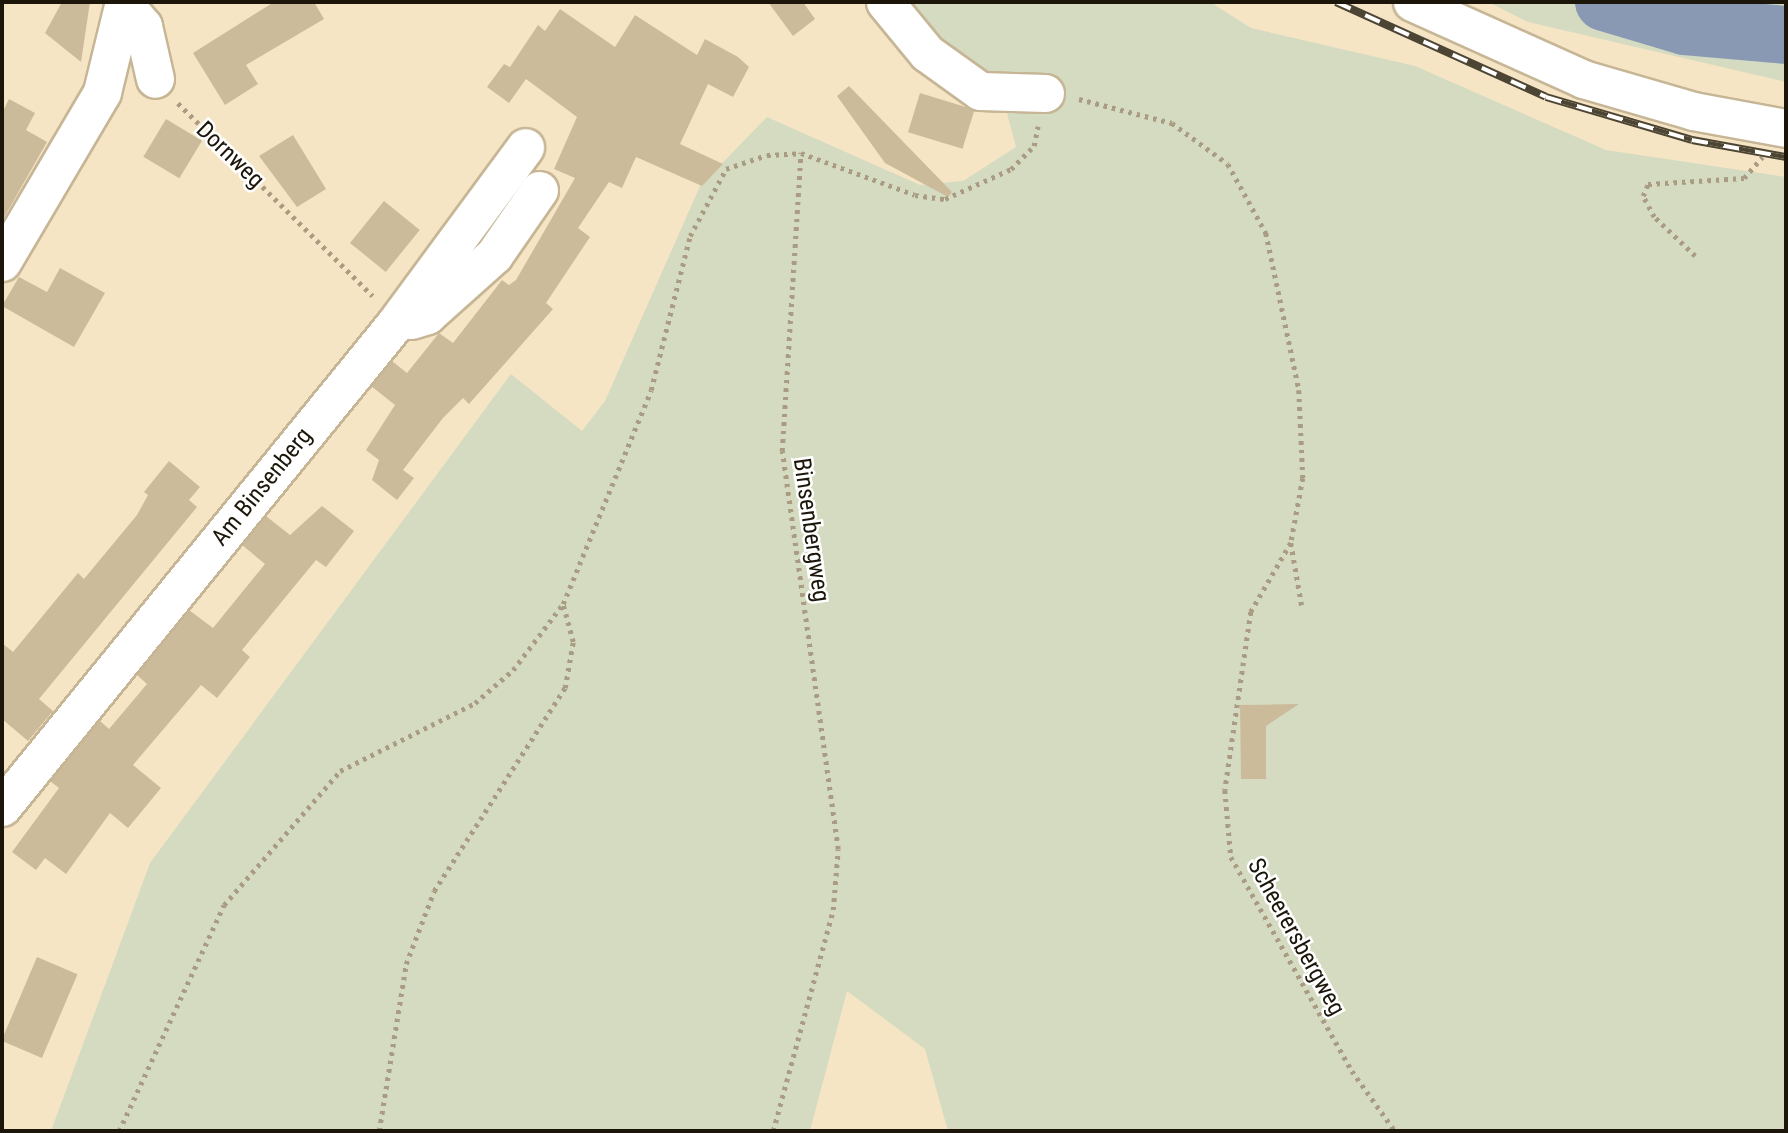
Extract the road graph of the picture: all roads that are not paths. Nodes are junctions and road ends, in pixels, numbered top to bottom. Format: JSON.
{"nodes":[{"id":1,"x":885,"y":2,"type":"edge"},
{"id":2,"x":1412,"y":2,"type":"edge"},
{"id":3,"x":124,"y":3,"type":"edge"},
{"id":4,"x":155,"y":79,"type":"road end"},
{"id":5,"x":1045,"y":93,"type":"road end"},
{"id":6,"x":1777,"y":126,"type":"edge"},
{"id":7,"x":525,"y":147,"type":"dead end"},
{"id":8,"x":539,"y":190,"type":"dead end"},
{"id":9,"x":2,"y":262,"type":"edge"},
{"id":10,"x":394,"y":325,"type":"junction"},
{"id":11,"x":2,"y":807,"type":"edge"}],
"edges":[{"from":1,"to":5,"type":"street"},
{"from":2,"to":6,"type":"street"},
{"from":3,"to":4,"type":"street"},
{"from":3,"to":9,"type":"street"},
{"from":7,"to":10,"type":"street","name":"Am Binsenberg"},
{"from":8,"to":10,"type":"street"},
{"from":10,"to":11,"type":"street","name":"Am Binsenberg"}]}
